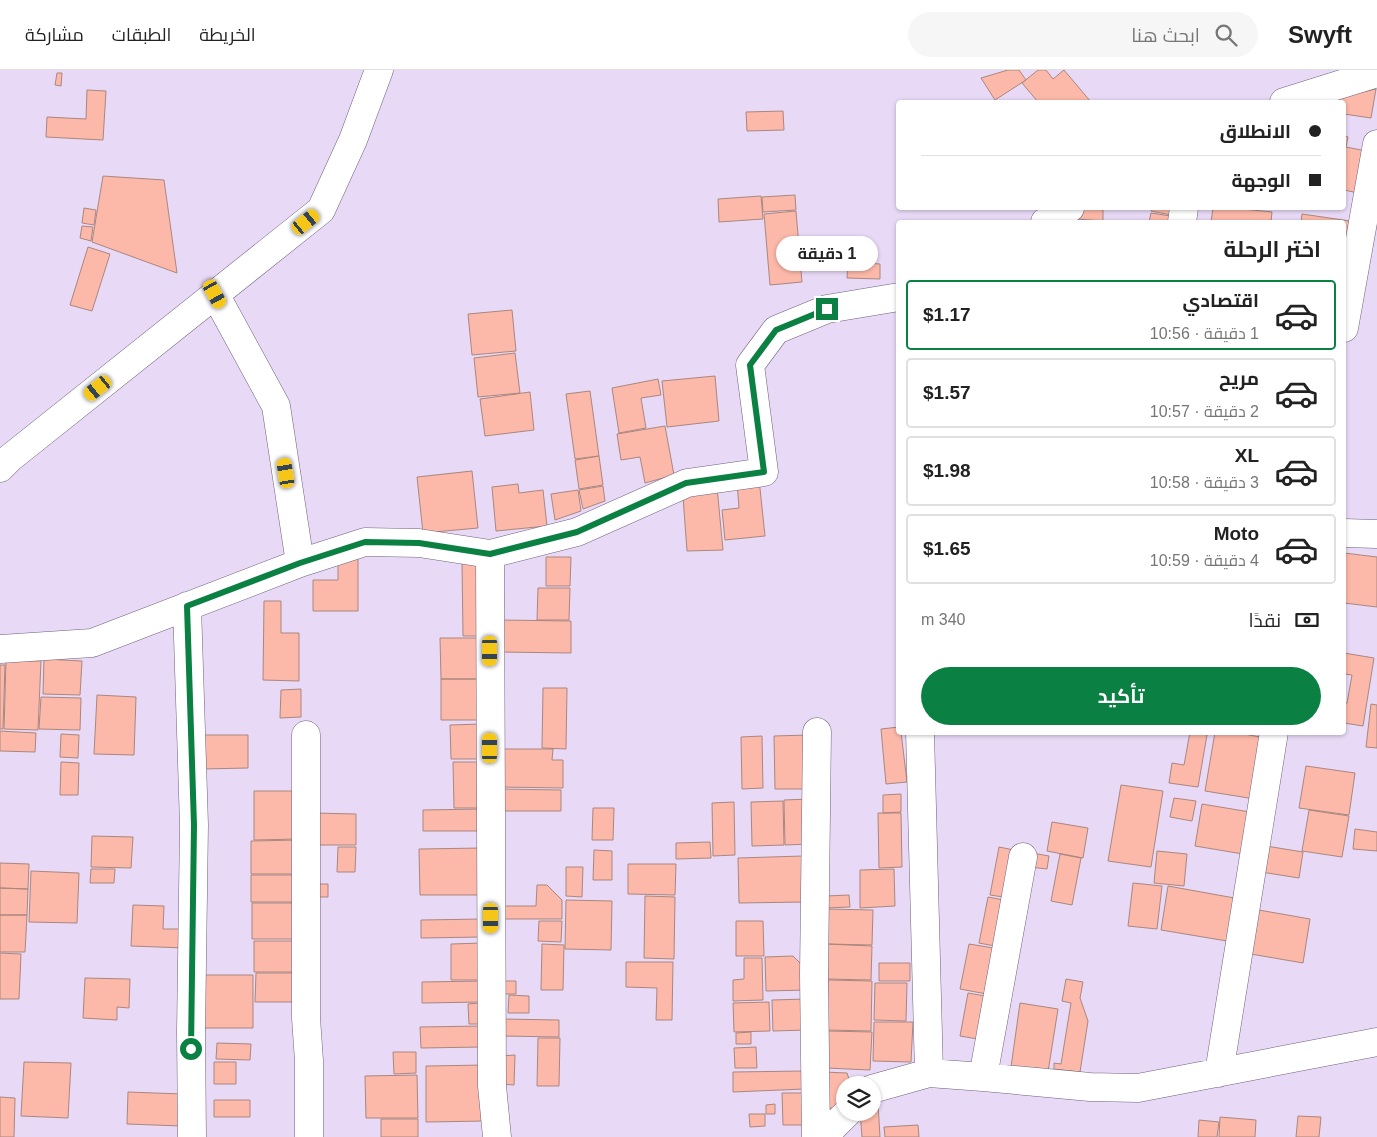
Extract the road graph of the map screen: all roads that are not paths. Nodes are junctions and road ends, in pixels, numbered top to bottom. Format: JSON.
{"nodes":[{"id":1,"x":379,"y":70,"type":"edge"},
{"id":2,"x":1377,"y":72,"type":"edge"},
{"id":3,"x":1290,"y":100,"type":"edge"},
{"id":4,"x":1377,"y":144,"type":"edge"},
{"id":5,"x":1066,"y":210,"type":"edge"},
{"id":6,"x":1049,"y":220,"type":"edge"},
{"id":7,"x":215,"y":294,"type":"junction"},
{"id":8,"x":896,"y":298,"type":"edge"},
{"id":9,"x":1346,"y":317,"type":"edge"},
{"id":10,"x":0,"y":468,"type":"edge"},
{"id":11,"x":1346,"y":533,"type":"edge"},
{"id":12,"x":1377,"y":534,"type":"edge"},
{"id":13,"x":490,"y":554,"type":"junction"},
{"id":14,"x":300,"y":563,"type":"junction"},
{"id":15,"x":187,"y":606,"type":"junction"},
{"id":16,"x":0,"y":648,"type":"edge"},
{"id":17,"x":816,"y":732,"type":"dead end"},
{"id":18,"x":306,"y":735,"type":"dead end"},
{"id":19,"x":920,"y":735,"type":"edge"},
{"id":20,"x":1274,"y":735,"type":"edge"},
{"id":21,"x":1023,"y":857,"type":"dead end"},
{"id":22,"x":1377,"y":1042,"type":"edge"},
{"id":23,"x":1219,"y":1072,"type":"junction"},
{"id":24,"x":929,"y":1074,"type":"junction"},
{"id":25,"x":983,"y":1077,"type":"junction"},
{"id":26,"x":881,"y":1087,"type":"edge"},
{"id":27,"x":832,"y":1130,"type":"edge"},
{"id":28,"x":192,"y":1137,"type":"edge"},
{"id":29,"x":309,"y":1137,"type":"edge"},
{"id":30,"x":497,"y":1137,"type":"edge"}],
"edges":[{"from":1,"to":7,"type":"street"},
{"from":2,"to":3,"type":"street"},
{"from":4,"to":9,"type":"street"},
{"from":5,"to":6,"type":"street"},
{"from":7,"to":10,"type":"street"},
{"from":7,"to":14,"type":"street"},
{"from":8,"to":13,"type":"street"},
{"from":11,"to":12,"type":"street"},
{"from":13,"to":14,"type":"street"},
{"from":13,"to":30,"type":"street"},
{"from":14,"to":15,"type":"street"},
{"from":15,"to":16,"type":"street"},
{"from":15,"to":28,"type":"street"},
{"from":17,"to":27,"type":"street"},
{"from":18,"to":29,"type":"street"},
{"from":19,"to":24,"type":"street"},
{"from":20,"to":23,"type":"street"},
{"from":21,"to":25,"type":"street"},
{"from":22,"to":23,"type":"street"},
{"from":23,"to":25,"type":"street"},
{"from":24,"to":25,"type":"street"},
{"from":24,"to":26,"type":"street"}]}
